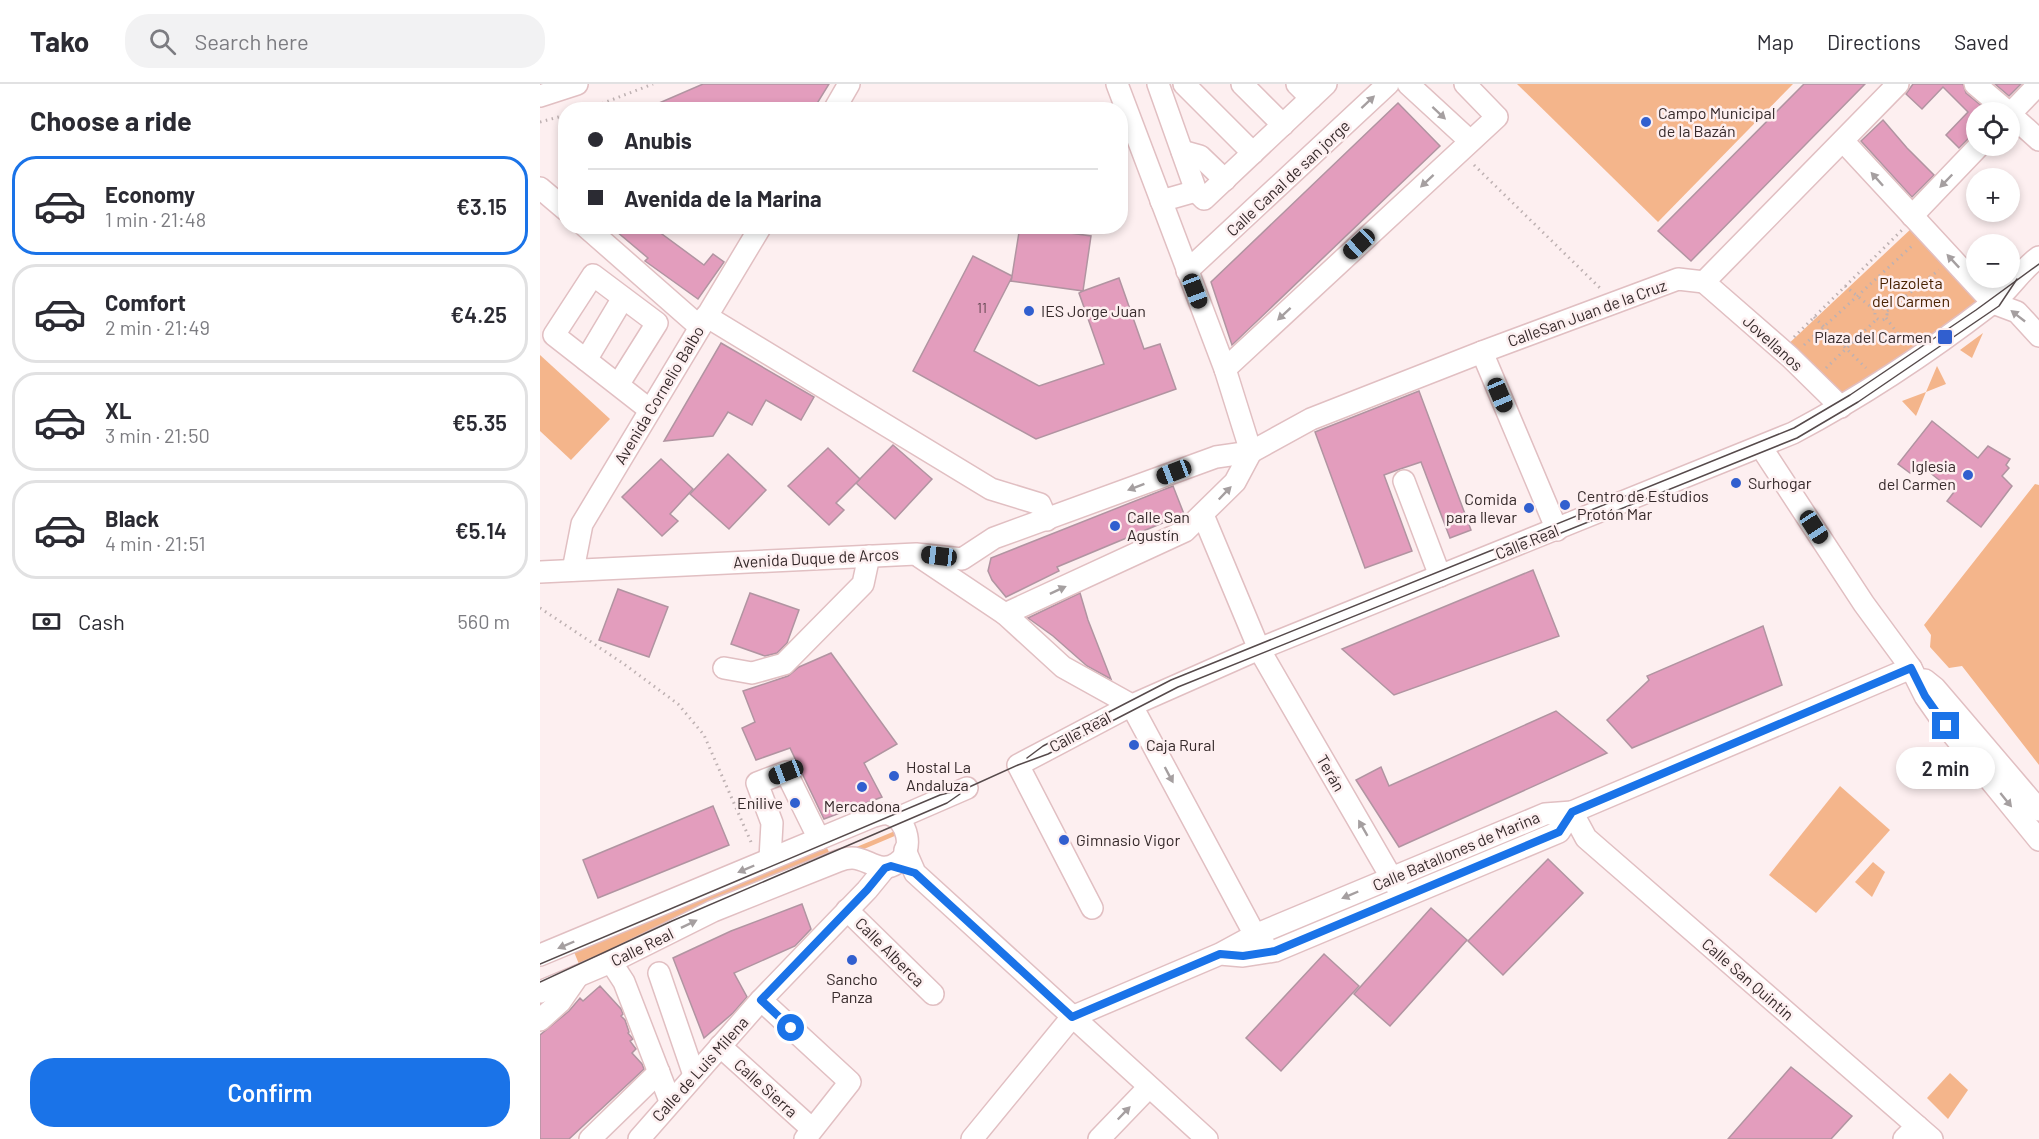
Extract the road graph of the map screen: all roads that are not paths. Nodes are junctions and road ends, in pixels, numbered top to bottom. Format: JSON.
{"nodes":[{"id":1,"x":577,"y":84,"type":"edge"},
{"id":2,"x":849,"y":84,"type":"edge"},
{"id":3,"x":1117,"y":84,"type":"edge"},
{"id":4,"x":1158,"y":84,"type":"edge"},
{"id":5,"x":1184,"y":84,"type":"edge"},
{"id":6,"x":1242,"y":84,"type":"edge"},
{"id":7,"x":1388,"y":84,"type":"edge"},
{"id":8,"x":1408,"y":84,"type":"edge"},
{"id":9,"x":1465,"y":84,"type":"edge"},
{"id":10,"x":1898,"y":84,"type":"edge"},
{"id":11,"x":1975,"y":84,"type":"edge"},
{"id":12,"x":2039,"y":84,"type":"edge"},
{"id":13,"x":1312,"y":89,"type":"edge"},
{"id":14,"x":540,"y":96,"type":"edge"},
{"id":15,"x":839,"y":102,"type":"edge"},
{"id":16,"x":1124,"y":102,"type":"edge"},
{"id":17,"x":1996,"y":102,"type":"edge"},
{"id":18,"x":2020,"y":102,"type":"edge"},
{"id":19,"x":1128,"y":113,"type":"edge"},
{"id":20,"x":2020,"y":123,"type":"edge"},
{"id":21,"x":1283,"y":125,"type":"junction"},
{"id":22,"x":2039,"y":140,"type":"edge"},
{"id":23,"x":1843,"y":141,"type":"junction"},
{"id":24,"x":1465,"y":146,"type":"junction"},
{"id":25,"x":1182,"y":151,"type":"junction"},
{"id":26,"x":1253,"y":153,"type":"junction"},
{"id":27,"x":1969,"y":156,"type":"edge"},
{"id":28,"x":1225,"y":180,"type":"junction"},
{"id":29,"x":540,"y":188,"type":"edge"},
{"id":30,"x":1196,"y":191,"type":"junction"},
{"id":31,"x":1161,"y":201,"type":"junction"},
{"id":32,"x":558,"y":203,"type":"edge"},
{"id":33,"x":1912,"y":216,"type":"junction"},
{"id":34,"x":595,"y":234,"type":"edge"},
{"id":35,"x":756,"y":234,"type":"edge"},
{"id":36,"x":2039,"y":257,"type":"edge"},
{"id":37,"x":1187,"y":271,"type":"junction"},
{"id":38,"x":1704,"y":282,"type":"junction"},
{"id":39,"x":623,"y":298,"type":"junction"},
{"id":40,"x":1993,"y":303,"type":"junction"},
{"id":41,"x":703,"y":321,"type":"junction"},
{"id":42,"x":2039,"y":336,"type":"edge"},
{"id":43,"x":1482,"y":352,"type":"junction"},
{"id":44,"x":586,"y":360,"type":"junction"},
{"id":45,"x":1225,"y":369,"type":"junction"},
{"id":46,"x":618,"y":385,"type":"junction"},
{"id":47,"x":1841,"y":407,"type":"junction"},
{"id":48,"x":650,"y":410,"type":"junction"},
{"id":49,"x":1761,"y":447,"type":"junction"},
{"id":50,"x":1251,"y":452,"type":"junction"},
{"id":51,"x":1404,"y":481,"type":"dead end"},
{"id":52,"x":1203,"y":515,"type":"junction"},
{"id":53,"x":1047,"y":520,"type":"junction"},
{"id":54,"x":1557,"y":530,"type":"junction"},
{"id":55,"x":916,"y":554,"type":"junction"},
{"id":56,"x":869,"y":556,"type":"junction"},
{"id":57,"x":573,"y":570,"type":"junction"},
{"id":58,"x":540,"y":572,"type":"edge"},
{"id":59,"x":1440,"y":576,"type":"junction"},
{"id":60,"x":1005,"y":614,"type":"junction"},
{"id":61,"x":1259,"y":649,"type":"junction"},
{"id":62,"x":724,"y":668,"type":"dead end"},
{"id":63,"x":1911,"y":668,"type":"junction"},
{"id":64,"x":1130,"y":706,"type":"junction"},
{"id":65,"x":967,"y":788,"type":"dead end"},
{"id":66,"x":2039,"y":810,"type":"edge"},
{"id":67,"x":1572,"y":812,"type":"junction"},
{"id":68,"x":898,"y":818,"type":"junction"},
{"id":69,"x":819,"y":839,"type":"junction"},
{"id":70,"x":2039,"y":840,"type":"edge"},
{"id":71,"x":765,"y":861,"type":"junction"},
{"id":72,"x":888,"y":862,"type":"junction"},
{"id":73,"x":1393,"y":878,"type":"junction"},
{"id":74,"x":1402,"y":897,"type":"junction"},
{"id":75,"x":1092,"y":908,"type":"dead end"},
{"id":76,"x":847,"y":910,"type":"junction"},
{"id":77,"x":1255,"y":935,"type":"junction"},
{"id":78,"x":1275,"y":951,"type":"junction"},
{"id":79,"x":1220,"y":954,"type":"junction"},
{"id":80,"x":540,"y":956,"type":"edge"},
{"id":81,"x":611,"y":962,"type":"junction"},
{"id":82,"x":659,"y":973,"type":"dead end"},
{"id":83,"x":578,"y":976,"type":"junction"},
{"id":84,"x":540,"y":992,"type":"edge"},
{"id":85,"x":933,"y":994,"type":"dead end"},
{"id":86,"x":761,"y":1000,"type":"junction"},
{"id":87,"x":1072,"y":1017,"type":"junction"},
{"id":88,"x":540,"y":1020,"type":"edge"},
{"id":89,"x":720,"y":1046,"type":"junction"},
{"id":90,"x":660,"y":1072,"type":"junction"},
{"id":91,"x":694,"y":1075,"type":"junction"},
{"id":92,"x":1149,"y":1087,"type":"junction"},
{"id":93,"x":670,"y":1101,"type":"junction"},
{"id":94,"x":808,"y":1134,"type":"edge"},
{"id":95,"x":984,"y":1135,"type":"edge"},
{"id":96,"x":1918,"y":1135,"type":"edge"},
{"id":97,"x":590,"y":1139,"type":"edge"},
{"id":98,"x":639,"y":1139,"type":"edge"},
{"id":99,"x":1099,"y":1139,"type":"edge"},
{"id":100,"x":1207,"y":1139,"type":"edge"}],
"edges":[{"from":1,"to":14,"type":"street"},
{"from":2,"to":15,"type":"street"},
{"from":3,"to":16,"type":"street"},
{"from":4,"to":25,"type":"street"},
{"from":5,"to":26,"type":"street"},
{"from":6,"to":21,"type":"street"},
{"from":37,"to":7,"type":"street","name":"Calle Canal de san jorge","one_way":true},
{"from":8,"to":24,"type":"street","one_way":true},
{"from":9,"to":24,"type":"street"},
{"from":10,"to":23,"type":"street"},
{"from":11,"to":17,"type":"street"},
{"from":12,"to":18,"type":"street"},
{"from":13,"to":21,"type":"street"},
{"from":19,"to":31,"type":"street"},
{"from":20,"to":22,"type":"street"},
{"from":21,"to":26,"type":"street"},
{"from":33,"to":23,"type":"street","one_way":true},
{"from":23,"to":38,"type":"street"},
{"from":24,"to":45,"type":"street","one_way":true},
{"from":25,"to":28,"type":"street"},
{"from":25,"to":30,"type":"street"},
{"from":26,"to":28,"type":"street"},
{"from":27,"to":33,"type":"street","one_way":true},
{"from":28,"to":30,"type":"street"},
{"from":29,"to":32,"type":"street"},
{"from":30,"to":31,"type":"street"},
{"from":31,"to":37,"type":"street"},
{"from":40,"to":33,"type":"street","one_way":true},
{"from":34,"to":41,"type":"street"},
{"from":35,"to":41,"type":"street","name":"Avenida Cornelio Balbo"},
{"from":36,"to":40,"type":"street","name":"Calle Real"},
{"from":37,"to":45,"type":"street"},
{"from":38,"to":43,"type":"street","name":"CalleSan Juan de la Cruz"},
{"from":38,"to":47,"type":"street","name":"Jovellanos"},
{"from":39,"to":44,"type":"street"},
{"from":39,"to":44,"type":"street"},
{"from":39,"to":46,"type":"street"},
{"from":42,"to":40,"type":"street","one_way":true},
{"from":40,"to":47,"type":"street","name":"Calle Real"},
{"from":41,"to":48,"type":"street","name":"Avenida Cornelio Balbo"},
{"from":41,"to":53,"type":"street"},
{"from":43,"to":50,"type":"street","name":"CalleSan Juan de la Cruz"},
{"from":43,"to":54,"type":"street"},
{"from":44,"to":46,"type":"street"},
{"from":45,"to":50,"type":"street"},
{"from":46,"to":48,"type":"street"},
{"from":47,"to":49,"type":"street","name":"Calle Real"},
{"from":48,"to":57,"type":"street","name":"Avenida Cornelio Balbo"},
{"from":49,"to":54,"type":"street","name":"Calle Real"},
{"from":49,"to":63,"type":"street"},
{"from":52,"to":50,"type":"street","one_way":true},
{"from":50,"to":53,"type":"street","name":"Avenida Duque de Arcos","one_way":true},
{"from":51,"to":59,"type":"street"},
{"from":60,"to":52,"type":"street","one_way":true},
{"from":52,"to":61,"type":"street","name":"Terán"},
{"from":53,"to":55,"type":"street","name":"Avenida Duque de Arcos"},
{"from":54,"to":59,"type":"street","name":"Calle Real"},
{"from":55,"to":56,"type":"street","name":"Avenida Duque de Arcos"},
{"from":55,"to":60,"type":"street"},
{"from":56,"to":57,"type":"street","name":"Avenida Duque de Arcos"},
{"from":56,"to":62,"type":"street"},
{"from":57,"to":58,"type":"street","name":"Avenida Duque de Arcos"},
{"from":59,"to":61,"type":"street","name":"Calle Real"},
{"from":60,"to":64,"type":"street"},
{"from":61,"to":64,"type":"street","name":"Calle Real"},
{"from":73,"to":61,"type":"street","name":"Terán","one_way":true},
{"from":63,"to":66,"type":"street"},
{"from":63,"to":67,"type":"street"},
{"from":63,"to":70,"type":"street","one_way":true},
{"from":64,"to":75,"type":"street","name":"Calle Real"},
{"from":64,"to":77,"type":"street","one_way":true},
{"from":65,"to":68,"type":"street","name":"Calle Real"},
{"from":67,"to":73,"type":"street","name":"Calle Batallones de Marina"},
{"from":67,"to":74,"type":"street","name":"Calle Batallones de Marina"},
{"from":67,"to":96,"type":"street","name":"Calle San Quintin"},
{"from":68,"to":69,"type":"street","name":"Calle Real"},
{"from":68,"to":72,"type":"street"},
{"from":69,"to":71,"type":"street","name":"Calle Real"},
{"from":69,"to":71,"type":"street"},
{"from":71,"to":80,"type":"street","name":"Calle Real","one_way":true},
{"from":72,"to":76,"type":"street","name":"Calle de Luis Milena"},
{"from":81,"to":72,"type":"street","name":"Calle Real","one_way":true},
{"from":72,"to":87,"type":"street","name":"Calle Real"},
{"from":73,"to":74,"type":"street","name":"Terán"},
{"from":73,"to":77,"type":"street","name":"Calle Batallones de Marina","one_way":true},
{"from":74,"to":78,"type":"street","name":"Calle Batallones de Marina"},
{"from":76,"to":85,"type":"street","name":"Calle Alberca"},
{"from":76,"to":86,"type":"street","name":"Calle de Luis Milena"},
{"from":77,"to":78,"type":"street"},
{"from":77,"to":79,"type":"street","name":"Calle Batallones de Marina"},
{"from":78,"to":79,"type":"street","name":"Calle Batallones de Marina"},
{"from":79,"to":87,"type":"street"},
{"from":81,"to":83,"type":"street","name":"Calle Real"},
{"from":81,"to":90,"type":"street"},
{"from":82,"to":91,"type":"street"},
{"from":83,"to":84,"type":"street","name":"Calle Real"},
{"from":83,"to":88,"type":"street"},
{"from":86,"to":89,"type":"street","name":"Calle de Luis Milena"},
{"from":86,"to":94,"type":"street"},
{"from":87,"to":92,"type":"street"},
{"from":87,"to":95,"type":"street"},
{"from":89,"to":91,"type":"street","name":"Calle de Luis Milena"},
{"from":89,"to":94,"type":"street","name":"Calle Sierra"},
{"from":90,"to":93,"type":"street"},
{"from":90,"to":97,"type":"street"},
{"from":91,"to":93,"type":"street","name":"Calle de Luis Milena"},
{"from":99,"to":92,"type":"street","one_way":true},
{"from":92,"to":100,"type":"street"},
{"from":93,"to":98,"type":"street","name":"Calle de Luis Milena"}]}
